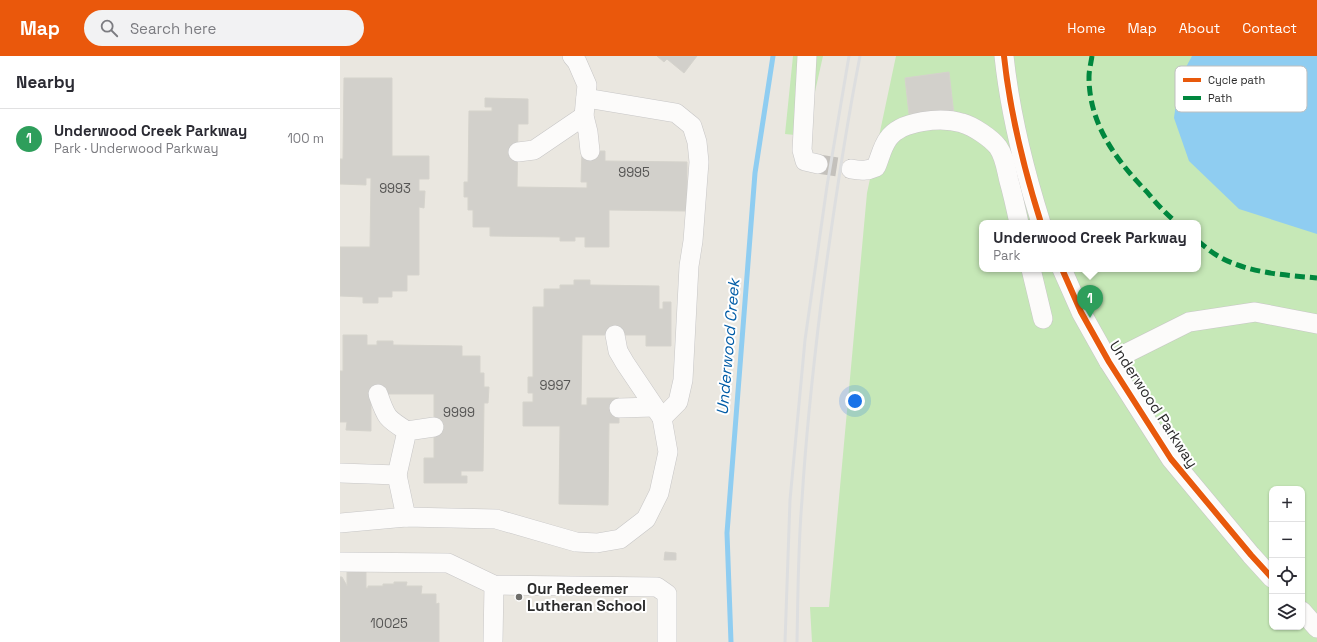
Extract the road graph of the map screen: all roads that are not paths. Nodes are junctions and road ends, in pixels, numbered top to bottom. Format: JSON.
{"nodes":[{"id":1,"x":572,"y":56,"type":"edge"},
{"id":2,"x":807,"y":56,"type":"edge"},
{"id":3,"x":1004,"y":56,"type":"edge"},
{"id":4,"x":586,"y":98,"type":"junction"},
{"id":5,"x":584,"y":116,"type":"junction"},
{"id":6,"x":590,"y":151,"type":"dead end"},
{"id":7,"x":518,"y":152,"type":"dead end"},
{"id":8,"x":818,"y":164,"type":"tunnel mouth"},
{"id":9,"x":851,"y":169,"type":"tunnel mouth"},
{"id":10,"x":1019,"y":220,"type":"edge"},
{"id":11,"x":1040,"y":220,"type":"edge"},
{"id":12,"x":1032,"y":272,"type":"edge"},
{"id":13,"x":1063,"y":272,"type":"edge"},
{"id":14,"x":1043,"y":319,"type":"dead end"},
{"id":15,"x":1317,"y":324,"type":"edge"},
{"id":16,"x":615,"y":335,"type":"dead end"},
{"id":17,"x":1109,"y":362,"type":"junction"},
{"id":18,"x":378,"y":394,"type":"dead end"},
{"id":19,"x":619,"y":408,"type":"dead end"},
{"id":20,"x":658,"y":412,"type":"junction"},
{"id":21,"x":434,"y":427,"type":"dead end"},
{"id":22,"x":408,"y":430,"type":"junction"},
{"id":23,"x":340,"y":473,"type":"edge"},
{"id":24,"x":397,"y":475,"type":"junction"},
{"id":25,"x":406,"y":517,"type":"junction"},
{"id":26,"x":340,"y":523,"type":"edge"},
{"id":27,"x":340,"y":562,"type":"edge"},
{"id":28,"x":1269,"y":575,"type":"edge"},
{"id":29,"x":494,"y":585,"type":"junction"},
{"id":30,"x":1305,"y":614,"type":"edge"},
{"id":31,"x":1317,"y":628,"type":"edge"},
{"id":32,"x":493,"y":642,"type":"edge"},
{"id":33,"x":667,"y":642,"type":"edge"}],
"edges":[{"from":1,"to":4,"type":"street"},
{"from":2,"to":8,"type":"street"},
{"from":3,"to":11,"type":"street"},
{"from":4,"to":5,"type":"street"},
{"from":4,"to":20,"type":"street"},
{"from":5,"to":6,"type":"street"},
{"from":5,"to":7,"type":"street"},
{"from":9,"to":10,"type":"street"},
{"from":12,"to":14,"type":"street"},
{"from":13,"to":17,"type":"street","name":"Underwood Parkway"},
{"from":15,"to":17,"type":"street"},
{"from":16,"to":20,"type":"street"},
{"from":17,"to":28,"type":"street","name":"Underwood Parkway"},
{"from":18,"to":22,"type":"street"},
{"from":19,"to":20,"type":"street"},
{"from":20,"to":25,"type":"street"},
{"from":21,"to":22,"type":"street"},
{"from":22,"to":24,"type":"street"},
{"from":23,"to":24,"type":"street"},
{"from":24,"to":25,"type":"street"},
{"from":25,"to":26,"type":"street"},
{"from":27,"to":29,"type":"street"},
{"from":29,"to":32,"type":"street"},
{"from":29,"to":33,"type":"street"},
{"from":30,"to":31,"type":"street"}]}
